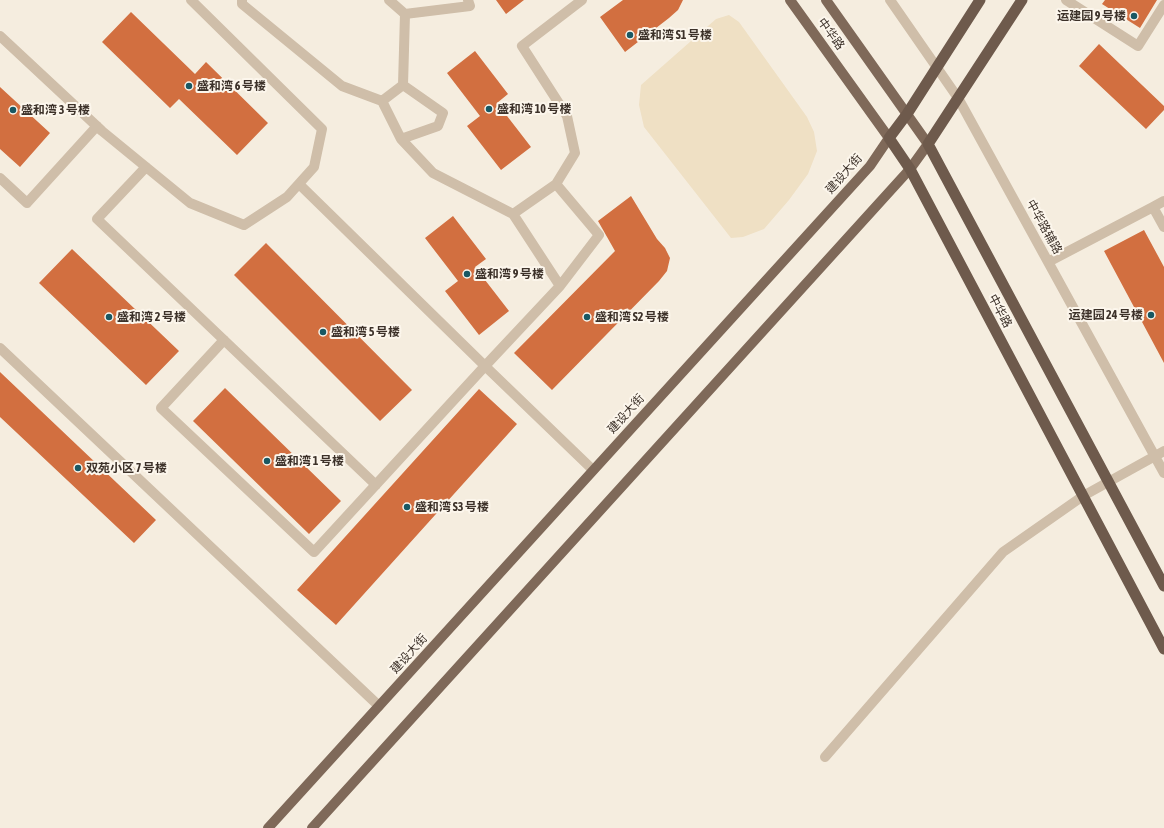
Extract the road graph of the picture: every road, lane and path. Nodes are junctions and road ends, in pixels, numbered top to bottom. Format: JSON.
{"nodes":[{"id":1,"x":190,"y":0,"type":"edge"},
{"id":2,"x":242,"y":0,"type":"edge"},
{"id":3,"x":389,"y":0,"type":"edge"},
{"id":4,"x":468,"y":0,"type":"edge"},
{"id":5,"x":582,"y":0,"type":"edge"},
{"id":6,"x":790,"y":0,"type":"edge"},
{"id":7,"x":826,"y":0,"type":"edge"},
{"id":8,"x":890,"y":0,"type":"edge"},
{"id":9,"x":980,"y":0,"type":"edge"},
{"id":10,"x":1022,"y":0,"type":"edge"},
{"id":11,"x":1066,"y":0,"type":"edge"},
{"id":12,"x":1164,"y":5,"type":"edge"},
{"id":13,"x":405,"y":14,"type":"junction"},
{"id":14,"x":0,"y":36,"type":"edge"},
{"id":15,"x":937,"y":67,"type":"junction"},
{"id":16,"x":403,"y":85,"type":"junction"},
{"id":17,"x":958,"y":98,"type":"junction"},
{"id":18,"x":382,"y":101,"type":"junction"},
{"id":19,"x":907,"y":114,"type":"junction"},
{"id":20,"x":97,"y":126,"type":"junction"},
{"id":21,"x":889,"y":138,"type":"junction"},
{"id":22,"x":401,"y":139,"type":"junction"},
{"id":23,"x":928,"y":144,"type":"junction"},
{"id":24,"x":146,"y":167,"type":"junction"},
{"id":25,"x":910,"y":168,"type":"junction"},
{"id":26,"x":0,"y":178,"type":"edge"},
{"id":27,"x":299,"y":184,"type":"junction"},
{"id":28,"x":556,"y":184,"type":"junction"},
{"id":29,"x":1164,"y":202,"type":"edge"},
{"id":30,"x":1153,"y":207,"type":"junction"},
{"id":31,"x":513,"y":214,"type":"junction"},
{"id":32,"x":1164,"y":227,"type":"edge"},
{"id":33,"x":1048,"y":262,"type":"junction"},
{"id":34,"x":560,"y":286,"type":"junction"},
{"id":35,"x":224,"y":340,"type":"junction"},
{"id":36,"x":0,"y":348,"type":"edge"},
{"id":37,"x":485,"y":366,"type":"junction"},
{"id":38,"x":1164,"y":451,"type":"edge"},
{"id":39,"x":1155,"y":456,"type":"junction"},
{"id":40,"x":593,"y":470,"type":"junction"},
{"id":41,"x":1164,"y":473,"type":"edge"},
{"id":42,"x":1108,"y":482,"type":"junction"},
{"id":43,"x":376,"y":485,"type":"junction"},
{"id":44,"x":1083,"y":496,"type":"junction"},
{"id":45,"x":1164,"y":586,"type":"edge"},
{"id":46,"x":1164,"y":649,"type":"edge"},
{"id":47,"x":379,"y":706,"type":"junction"},
{"id":48,"x":825,"y":757,"type":"dead end"},
{"id":49,"x":268,"y":828,"type":"edge"},
{"id":50,"x":312,"y":828,"type":"edge"}],
"edges":[{"from":1,"to":27,"type":"street"},
{"from":2,"to":18,"type":"street"},
{"from":3,"to":13,"type":"street"},
{"from":4,"to":13,"type":"street"},
{"from":5,"to":28,"type":"street"},
{"from":6,"to":21,"type":"main road","name":"中华路"},
{"from":7,"to":19,"type":"main road","name":"中华路"},
{"from":8,"to":15,"type":"street","name":"中华路辅路"},
{"from":9,"to":15,"type":"highway","name":"建设大街"},
{"from":10,"to":17,"type":"highway"},
{"from":11,"to":12,"type":"street"},
{"from":13,"to":16,"type":"street"},
{"from":14,"to":20,"type":"street"},
{"from":15,"to":17,"type":"street","name":"中华路辅路"},
{"from":15,"to":19,"type":"highway","name":"建设大街"},
{"from":16,"to":18,"type":"street"},
{"from":16,"to":22,"type":"street"},
{"from":17,"to":23,"type":"highway"},
{"from":17,"to":33,"type":"street","name":"中华路辅路"},
{"from":18,"to":22,"type":"street"},
{"from":19,"to":21,"type":"highway","name":"建设大街"},
{"from":19,"to":23,"type":"main road","name":"中华路"},
{"from":20,"to":24,"type":"street"},
{"from":20,"to":26,"type":"street"},
{"from":21,"to":25,"type":"highway","name":"中华路"},
{"from":21,"to":40,"type":"main road","name":"建设大街"},
{"from":22,"to":31,"type":"street"},
{"from":23,"to":25,"type":"main road"},
{"from":23,"to":42,"type":"highway","name":"中华路"},
{"from":24,"to":27,"type":"street"},
{"from":24,"to":35,"type":"street"},
{"from":25,"to":44,"type":"highway","name":"中华路"},
{"from":25,"to":50,"type":"main road"},
{"from":27,"to":37,"type":"street"},
{"from":28,"to":31,"type":"street"},
{"from":28,"to":34,"type":"street"},
{"from":29,"to":30,"type":"street"},
{"from":30,"to":32,"type":"street"},
{"from":30,"to":33,"type":"street"},
{"from":31,"to":34,"type":"street"},
{"from":33,"to":39,"type":"street","name":"中华路辅路"},
{"from":34,"to":37,"type":"street"},
{"from":35,"to":43,"type":"street"},
{"from":35,"to":43,"type":"street"},
{"from":36,"to":47,"type":"street"},
{"from":37,"to":40,"type":"street"},
{"from":37,"to":43,"type":"street"},
{"from":38,"to":39,"type":"street"},
{"from":39,"to":41,"type":"street","name":"中华路辅路"},
{"from":39,"to":42,"type":"street"},
{"from":40,"to":47,"type":"main road","name":"建设大街"},
{"from":42,"to":44,"type":"street"},
{"from":42,"to":45,"type":"highway","name":"中华路"},
{"from":44,"to":46,"type":"highway","name":"中华路"},
{"from":44,"to":48,"type":"street"},
{"from":47,"to":49,"type":"main road","name":"建设大街"}]}
